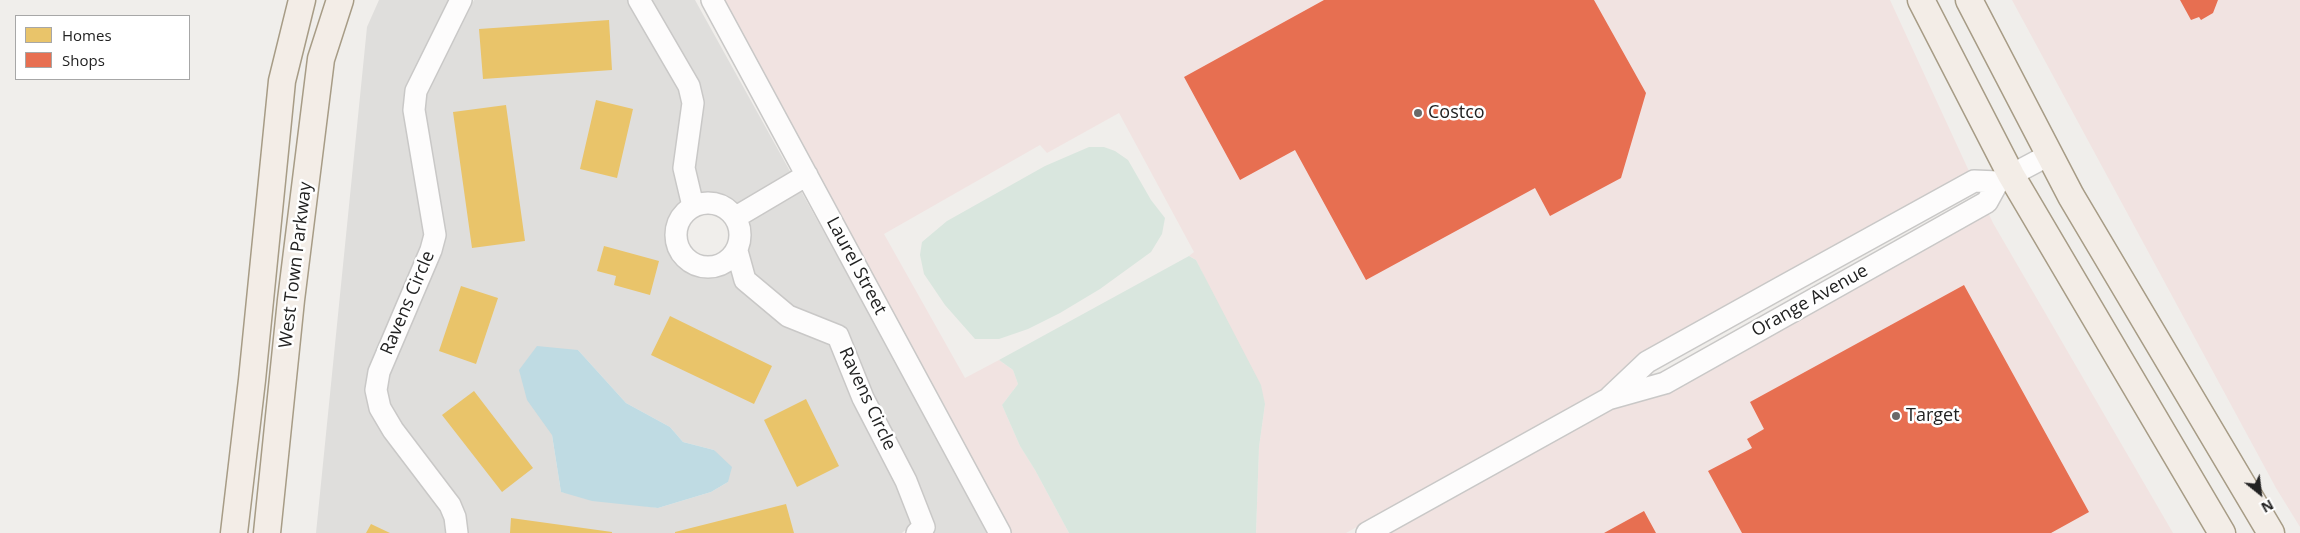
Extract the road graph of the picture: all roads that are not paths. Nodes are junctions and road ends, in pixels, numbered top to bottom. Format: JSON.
{"nodes":[{"id":1,"x":302,"y":0,"type":"edge"},
{"id":2,"x":340,"y":0,"type":"edge"},
{"id":3,"x":461,"y":0,"type":"edge"},
{"id":4,"x":639,"y":0,"type":"edge"},
{"id":5,"x":712,"y":0,"type":"edge"},
{"id":6,"x":1921,"y":0,"type":"edge"},
{"id":7,"x":1969,"y":0,"type":"edge"},
{"id":8,"x":2049,"y":155,"type":"junction"},
{"id":9,"x":807,"y":175,"type":"junction"},
{"id":10,"x":2005,"y":178,"type":"junction"},
{"id":11,"x":693,"y":206,"type":"junction"},
{"id":12,"x":736,"y":217,"type":"junction"},
{"id":13,"x":737,"y":252,"type":"junction"},
{"id":14,"x":2222,"y":531,"type":"edge"},
{"id":15,"x":234,"y":533,"type":"edge"},
{"id":16,"x":267,"y":533,"type":"edge"},
{"id":17,"x":457,"y":533,"type":"edge"},
{"id":18,"x":917,"y":533,"type":"edge"},
{"id":19,"x":1000,"y":533,"type":"edge"},
{"id":20,"x":1367,"y":533,"type":"edge"},
{"id":21,"x":2271,"y":533,"type":"edge"}],
"edges":[{"from":1,"to":15,"type":"main road","name":"West Town Parkway"},
{"from":2,"to":16,"type":"main road","name":"West Town Parkway"},
{"from":3,"to":17,"type":"street","name":"Ravens Circle"},
{"from":4,"to":11,"type":"street"},
{"from":5,"to":9,"type":"street","name":"Laurel Street"},
{"from":6,"to":10,"type":"main road"},
{"from":7,"to":8,"type":"main road"},
{"from":8,"to":10,"type":"street","name":"Orange Avenue"},
{"from":8,"to":21,"type":"main road"},
{"from":9,"to":12,"type":"street"},
{"from":9,"to":19,"type":"street","name":"Laurel Street"},
{"from":10,"to":14,"type":"main road"},
{"from":10,"to":20,"type":"street","name":"Orange Avenue"},
{"from":11,"to":12,"type":"street"},
{"from":11,"to":13,"type":"street"},
{"from":12,"to":13,"type":"street","name":"Ravens Circle"},
{"from":13,"to":18,"type":"street","name":"Ravens Circle"}]}
